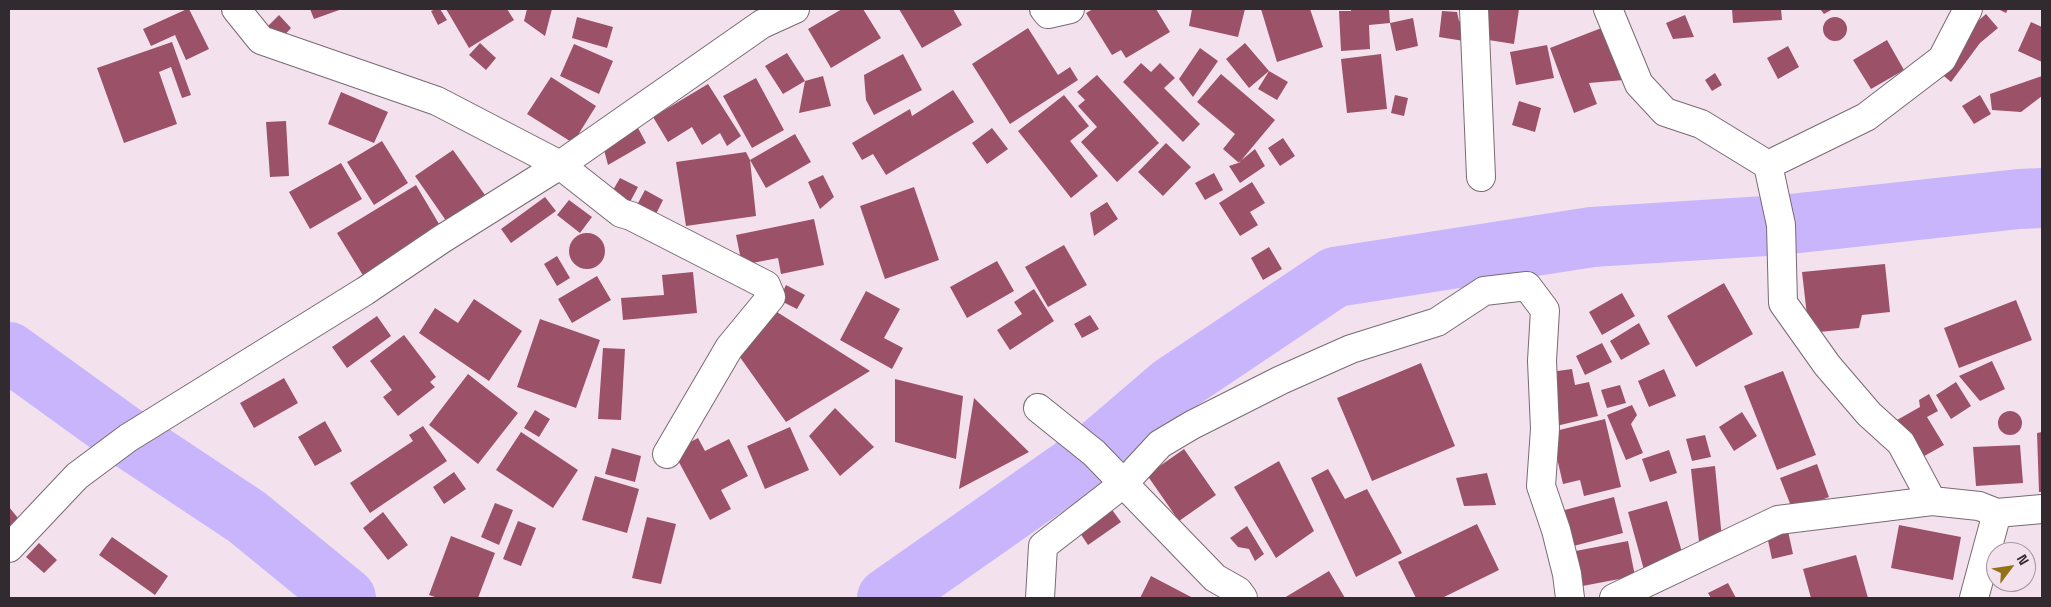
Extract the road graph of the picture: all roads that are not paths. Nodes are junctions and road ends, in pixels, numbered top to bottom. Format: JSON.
{"nodes":[{"id":1,"x":236,"y":9,"type":"edge"},
{"id":2,"x":795,"y":9,"type":"edge"},
{"id":3,"x":1044,"y":9,"type":"edge"},
{"id":4,"x":1070,"y":9,"type":"edge"},
{"id":5,"x":1474,"y":9,"type":"edge"},
{"id":6,"x":1608,"y":9,"type":"edge"},
{"id":7,"x":1968,"y":9,"type":"edge"},
{"id":8,"x":763,"y":16,"type":"edge"},
{"id":9,"x":560,"y":165,"type":"junction"},
{"id":10,"x":1768,"y":165,"type":"junction"},
{"id":11,"x":1482,"y":177,"type":"dead end"},
{"id":12,"x":1038,"y":408,"type":"dead end"},
{"id":13,"x":667,"y":454,"type":"dead end"},
{"id":14,"x":1123,"y":484,"type":"junction"},
{"id":15,"x":1932,"y":501,"type":"junction"},
{"id":16,"x":2042,"y":509,"type":"edge"},
{"id":17,"x":1997,"y":513,"type":"junction"},
{"id":18,"x":9,"y":548,"type":"edge"},
{"id":19,"x":1040,"y":598,"type":"edge"},
{"id":20,"x":1242,"y":598,"type":"edge"},
{"id":21,"x":1570,"y":598,"type":"edge"},
{"id":22,"x":1614,"y":598,"type":"edge"},
{"id":23,"x":1974,"y":598,"type":"edge"}],
"edges":[{"from":1,"to":9,"type":"street"},
{"from":2,"to":8,"type":"street"},
{"from":3,"to":4,"type":"street"},
{"from":5,"to":11,"type":"street"},
{"from":6,"to":10,"type":"street"},
{"from":7,"to":10,"type":"street"},
{"from":8,"to":9,"type":"street"},
{"from":9,"to":13,"type":"street"},
{"from":9,"to":18,"type":"street"},
{"from":10,"to":15,"type":"street"},
{"from":12,"to":14,"type":"street"},
{"from":14,"to":19,"type":"street"},
{"from":14,"to":20,"type":"street"},
{"from":14,"to":21,"type":"street"},
{"from":15,"to":17,"type":"street"},
{"from":15,"to":22,"type":"street"},
{"from":16,"to":17,"type":"street"},
{"from":17,"to":23,"type":"street"}]}
